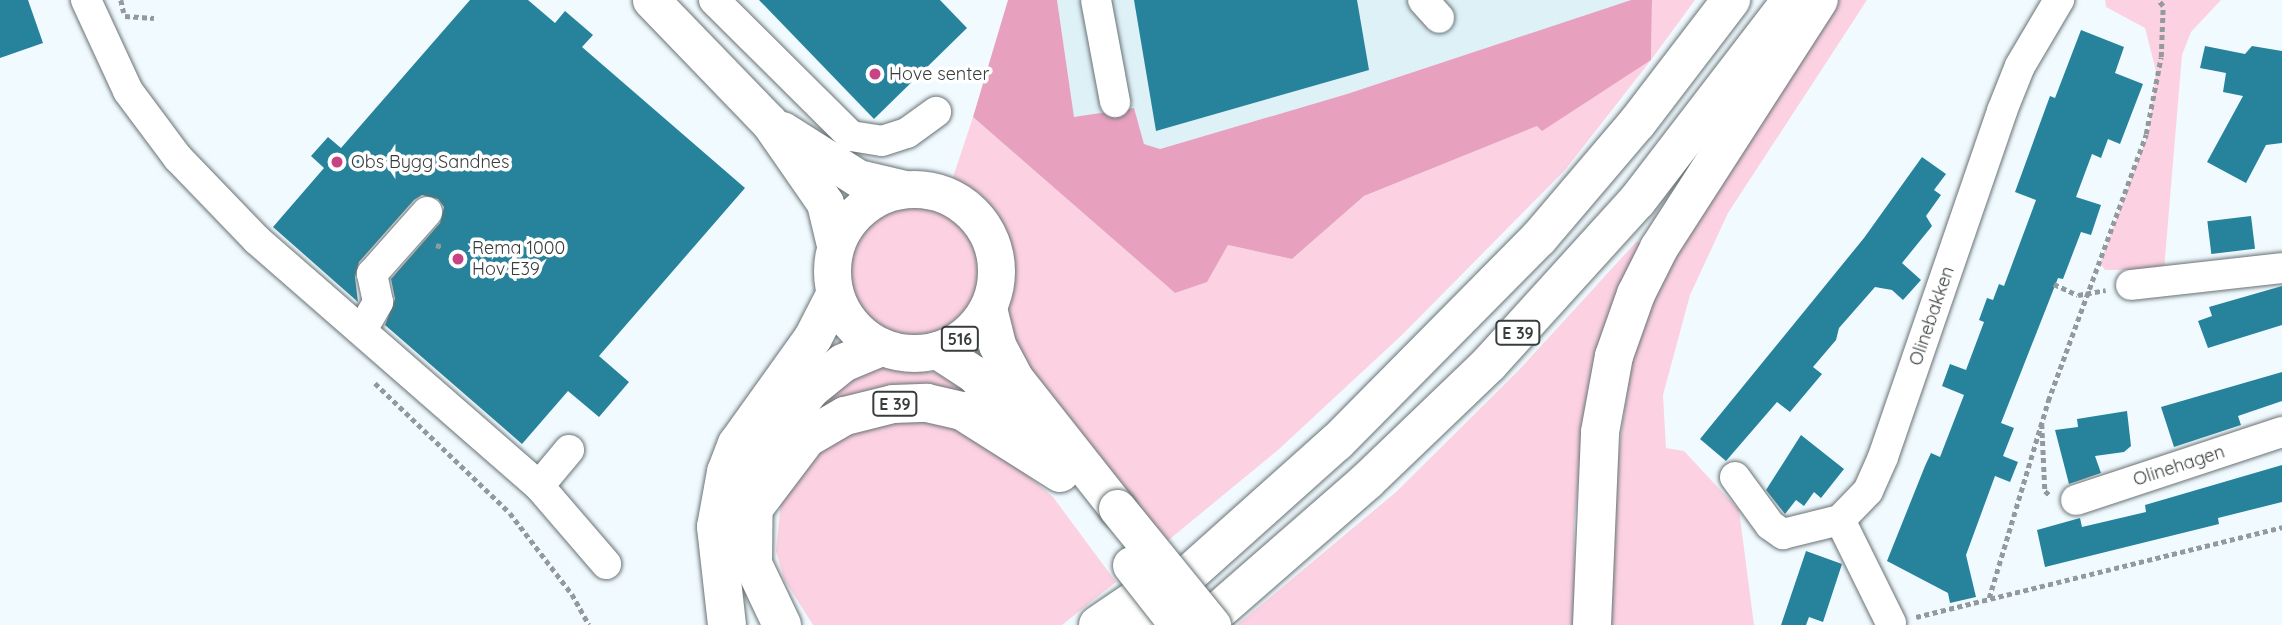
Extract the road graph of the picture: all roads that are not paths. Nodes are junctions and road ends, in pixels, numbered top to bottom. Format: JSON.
{"nodes":[{"id":1,"x":86,"y":0,"type":"edge"},
{"id":2,"x":651,"y":0,"type":"edge"},
{"id":3,"x":714,"y":0,"type":"edge"},
{"id":4,"x":1096,"y":0,"type":"edge"},
{"id":5,"x":1731,"y":0,"type":"edge"},
{"id":6,"x":1791,"y":0,"type":"edge"},
{"id":7,"x":1819,"y":0,"type":"edge"},
{"id":8,"x":2059,"y":0,"type":"edge"},
{"id":9,"x":1115,"y":102,"type":"dead end"},
{"id":10,"x":936,"y":112,"type":"dead end"},
{"id":11,"x":769,"y":122,"type":"junction"},
{"id":12,"x":905,"y":189,"type":"junction"},
{"id":13,"x":427,"y":212,"type":"dead end"},
{"id":14,"x":835,"y":245,"type":"junction"},
{"id":15,"x":2282,"y":268,"type":"edge"},
{"id":16,"x":2131,"y":285,"type":"road end"},
{"id":17,"x":835,"y":295,"type":"junction"},
{"id":18,"x":988,"y":308,"type":"junction"},
{"id":19,"x":362,"y":330,"type":"junction"},
{"id":20,"x":881,"y":347,"type":"junction"},
{"id":21,"x":937,"y":350,"type":"junction"},
{"id":22,"x":2282,"y":432,"type":"edge"},
{"id":23,"x":569,"y":450,"type":"dead end"},
{"id":24,"x":1059,"y":473,"type":"junction"},
{"id":25,"x":1735,"y":477,"type":"dead end"},
{"id":26,"x":539,"y":486,"type":"junction"},
{"id":27,"x":2076,"y":500,"type":"road end"},
{"id":28,"x":754,"y":508,"type":"junction"},
{"id":29,"x":1107,"y":515,"type":"junction"},
{"id":30,"x":1840,"y":520,"type":"junction"},
{"id":31,"x":1239,"y":529,"type":"junction"},
{"id":32,"x":606,"y":564,"type":"dead end"},
{"id":33,"x":1592,"y":624,"type":"edge"},
{"id":34,"x":1891,"y":624,"type":"edge"},
{"id":35,"x":727,"y":625,"type":"edge"},
{"id":36,"x":782,"y":625,"type":"edge"},
{"id":37,"x":1098,"y":625,"type":"edge"},
{"id":38,"x":1132,"y":625,"type":"edge"},
{"id":39,"x":1178,"y":625,"type":"edge"},
{"id":40,"x":1202,"y":625,"type":"edge"},
{"id":41,"x":1212,"y":625,"type":"edge"}],
"edges":[{"from":1,"to":19,"type":"street"},
{"from":2,"to":11,"type":"main road"},
{"from":3,"to":10,"type":"street"},
{"from":4,"to":9,"type":"street"},
{"from":5,"to":31,"type":"highway","number":"E 39"},
{"from":6,"to":40,"type":"highway","number":"E 39"},
{"from":7,"to":33,"type":"highway"},
{"from":8,"to":30,"type":"street","name":"Olinebakken"},
{"from":11,"to":12,"type":"main road"},
{"from":11,"to":14,"type":"main road"},
{"from":12,"to":14,"type":"main road","number":"516"},
{"from":12,"to":18,"type":"main road","number":"516"},
{"from":13,"to":19,"type":"street"},
{"from":14,"to":17,"type":"main road","number":"516"},
{"from":15,"to":16,"type":"street"},
{"from":17,"to":20,"type":"main road","number":"516"},
{"from":17,"to":35,"type":"highway"},
{"from":18,"to":21,"type":"main road","number":"516"},
{"from":18,"to":29,"type":"main road","number":"516"},
{"from":19,"to":26,"type":"street"},
{"from":20,"to":21,"type":"main road","number":"516"},
{"from":20,"to":28,"type":"highway"},
{"from":21,"to":24,"type":"main road","number":"516"},
{"from":22,"to":27,"type":"street","name":"Olinehagen"},
{"from":23,"to":26,"type":"street"},
{"from":24,"to":28,"type":"highway","number":"E 39"},
{"from":24,"to":29,"type":"main road","number":"516"},
{"from":25,"to":30,"type":"street"},
{"from":26,"to":32,"type":"street"},
{"from":28,"to":36,"type":"highway"},
{"from":29,"to":39,"type":"main road","number":"516","bridge":true},
{"from":29,"to":41,"type":"main road","number":"516","bridge":true},
{"from":30,"to":34,"type":"street"},
{"from":31,"to":37,"type":"highway","number":"E 39"},
{"from":31,"to":38,"type":"highway","number":"E 39"}]}
